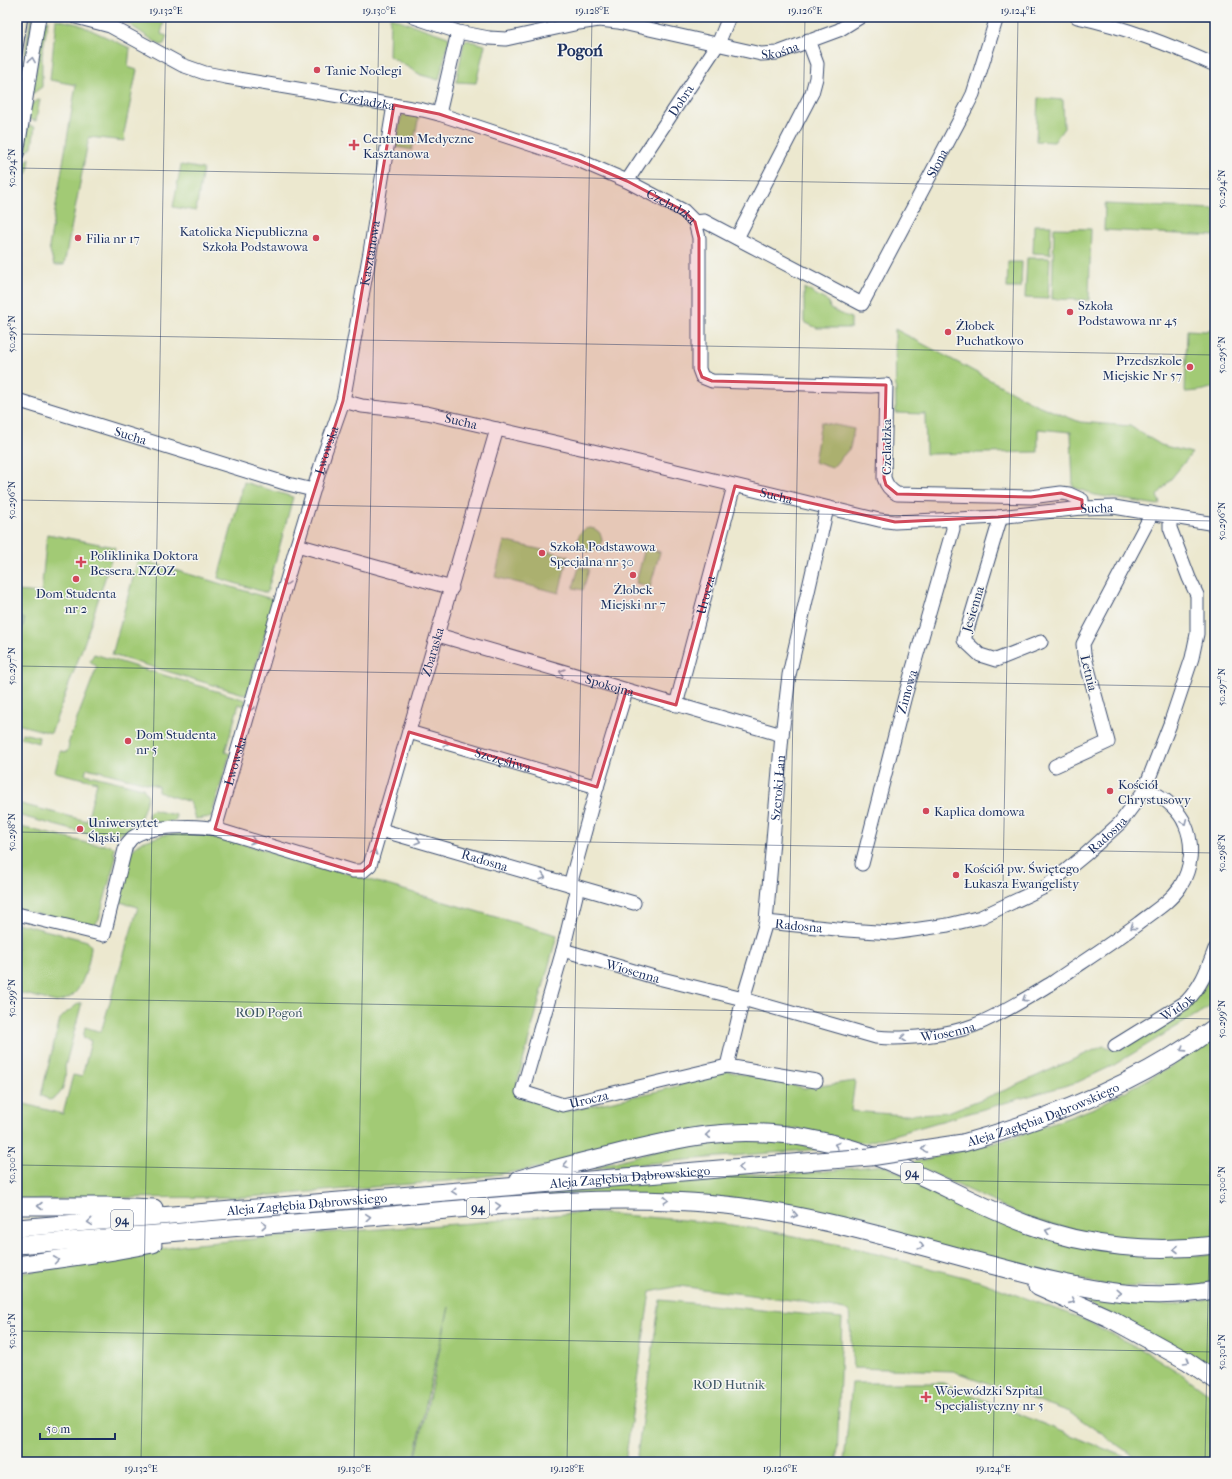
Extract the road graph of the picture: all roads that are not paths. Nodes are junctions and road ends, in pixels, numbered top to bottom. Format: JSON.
{"nodes":[{"id":1,"x":39,"y":17,"type":"edge"},
{"id":2,"x":76,"y":17,"type":"edge"},
{"id":3,"x":414,"y":17,"type":"edge"},
{"id":4,"x":729,"y":17,"type":"edge"},
{"id":5,"x":860,"y":17,"type":"edge"},
{"id":6,"x":997,"y":17,"type":"edge"},
{"id":7,"x":1077,"y":17,"type":"edge"},
{"id":8,"x":458,"y":32,"type":"junction"},
{"id":9,"x":808,"y":40,"type":"junction"},
{"id":10,"x":718,"y":44,"type":"junction"},
{"id":11,"x":1215,"y":65,"type":"edge"},
{"id":12,"x":394,"y":105,"type":"junction"},
{"id":13,"x":439,"y":114,"type":"junction"},
{"id":14,"x":17,"y":154,"type":"edge"},
{"id":15,"x":627,"y":181,"type":"junction"},
{"id":16,"x":695,"y":222,"type":"junction"},
{"id":17,"x":737,"y":238,"type":"junction"},
{"id":18,"x":17,"y":400,"type":"edge"},
{"id":19,"x":343,"y":401,"type":"junction"},
{"id":20,"x":497,"y":429,"type":"junction"},
{"id":21,"x":734,"y":486,"type":"junction"},
{"id":22,"x":313,"y":490,"type":"junction"},
{"id":23,"x":827,"y":508,"type":"junction"},
{"id":24,"x":1082,"y":508,"type":"junction"},
{"id":25,"x":1151,"y":514,"type":"junction"},
{"id":26,"x":998,"y":517,"type":"junction"},
{"id":27,"x":1170,"y":517,"type":"junction"},
{"id":28,"x":952,"y":519,"type":"junction"},
{"id":29,"x":1215,"y":524,"type":"edge"},
{"id":30,"x":297,"y":545,"type":"junction"},
{"id":31,"x":452,"y":588,"type":"junction"},
{"id":32,"x":438,"y":635,"type":"junction"},
{"id":33,"x":1041,"y":642,"type":"dead end"},
{"id":34,"x":626,"y":691,"type":"junction"},
{"id":35,"x":676,"y":705,"type":"junction"},
{"id":36,"x":409,"y":732,"type":"junction"},
{"id":37,"x":782,"y":735,"type":"junction"},
{"id":38,"x":1055,"y":766,"type":"dead end"},
{"id":39,"x":597,"y":787,"type":"junction"},
{"id":40,"x":1144,"y":791,"type":"junction"},
{"id":41,"x":215,"y":829,"type":"junction"},
{"id":42,"x":381,"y":830,"type":"junction"},
{"id":43,"x":862,"y":864,"type":"dead end"},
{"id":44,"x":574,"y":886,"type":"junction"},
{"id":45,"x":634,"y":903,"type":"dead end"},
{"id":46,"x":17,"y":914,"type":"edge"},
{"id":47,"x":766,"y":922,"type":"junction"},
{"id":48,"x":1215,"y":949,"type":"edge"},
{"id":49,"x":563,"y":950,"type":"junction"},
{"id":50,"x":743,"y":999,"type":"junction"},
{"id":51,"x":1215,"y":1027,"type":"edge"},
{"id":52,"x":1116,"y":1046,"type":"dead end"},
{"id":53,"x":727,"y":1066,"type":"junction"},
{"id":54,"x":816,"y":1081,"type":"dead end"},
{"id":55,"x":492,"y":1188,"type":"junction"},
{"id":56,"x":17,"y":1206,"type":"edge"},
{"id":57,"x":226,"y":1210,"type":"junction"},
{"id":58,"x":17,"y":1228,"type":"edge"},
{"id":59,"x":225,"y":1228,"type":"junction"},
{"id":60,"x":17,"y":1245,"type":"edge"},
{"id":61,"x":1215,"y":1245,"type":"edge"},
{"id":62,"x":984,"y":1263,"type":"junction"},
{"id":63,"x":17,"y":1265,"type":"edge"},
{"id":64,"x":1215,"y":1290,"type":"edge"},
{"id":65,"x":1215,"y":1380,"type":"edge"}],
"edges":[{"from":14,"to":1,"type":"street","one_way":true},
{"from":2,"to":12,"type":"street","name":"Czeladzka"},
{"from":3,"to":8,"type":"street","name":"Skośna"},
{"from":4,"to":10,"type":"street","name":"Dobra"},
{"from":5,"to":9,"type":"street","name":"Skośna"},
{"from":6,"to":17,"type":"street","name":"Słona"},
{"from":7,"to":11,"type":"street"},
{"from":8,"to":10,"type":"street","name":"Skośna"},
{"from":8,"to":13,"type":"street"},
{"from":9,"to":10,"type":"street","name":"Skośna"},
{"from":9,"to":17,"type":"street"},
{"from":10,"to":15,"type":"street","name":"Dobra"},
{"from":12,"to":13,"type":"street","name":"Czeladzka"},
{"from":12,"to":19,"type":"street","name":"Kasztanowa"},
{"from":13,"to":15,"type":"street","name":"Czeladzka"},
{"from":15,"to":16,"type":"street","name":"Czeladzka"},
{"from":16,"to":17,"type":"street"},
{"from":16,"to":24,"type":"street","name":"Czeladzka"},
{"from":18,"to":22,"type":"street","name":"Sucha"},
{"from":19,"to":20,"type":"street","name":"Sucha"},
{"from":19,"to":22,"type":"street","name":"Lwowska"},
{"from":20,"to":21,"type":"street","name":"Sucha"},
{"from":20,"to":31,"type":"street","name":"Zbaraska"},
{"from":21,"to":23,"type":"street","name":"Sucha"},
{"from":21,"to":35,"type":"street","name":"Urocza"},
{"from":22,"to":30,"type":"street","name":"Lwowska"},
{"from":23,"to":28,"type":"street","name":"Sucha"},
{"from":23,"to":37,"type":"street","name":"Szeroki Łan"},
{"from":24,"to":25,"type":"street","name":"Sucha"},
{"from":24,"to":26,"type":"street","name":"Sucha"},
{"from":25,"to":27,"type":"street","name":"Sucha"},
{"from":25,"to":38,"type":"street","name":"Letnia"},
{"from":26,"to":28,"type":"street","name":"Sucha"},
{"from":26,"to":33,"type":"street","name":"Jesienna"},
{"from":27,"to":29,"type":"street","name":"Sucha"},
{"from":27,"to":40,"type":"street","name":"Radosna"},
{"from":28,"to":43,"type":"street","name":"Zimowa"},
{"from":30,"to":31,"type":"street"},
{"from":30,"to":41,"type":"street","name":"Lwowska","one_way":true},
{"from":31,"to":32,"type":"street","name":"Zbaraska"},
{"from":34,"to":32,"type":"street","name":"Spokojna","one_way":true},
{"from":32,"to":36,"type":"street","name":"Zbaraska"},
{"from":34,"to":35,"type":"street","name":"Spokojna"},
{"from":34,"to":39,"type":"street","name":"Urocza"},
{"from":35,"to":37,"type":"street","name":"Spokojna"},
{"from":36,"to":39,"type":"street","name":"Szczęśliwa","one_way":true},
{"from":36,"to":42,"type":"street","name":"Zbaraska"},
{"from":37,"to":47,"type":"street","name":"Szeroki Łan"},
{"from":39,"to":44,"type":"street","name":"Urocza"},
{"from":40,"to":47,"type":"street","name":"Radosna"},
{"from":40,"to":50,"type":"street","name":"Wiosenna","one_way":true},
{"from":41,"to":42,"type":"street","name":"Zbaraska","one_way":true},
{"from":41,"to":46,"type":"street"},
{"from":42,"to":44,"type":"street","name":"Radosna","one_way":true},
{"from":44,"to":45,"type":"street","name":"Radosna"},
{"from":44,"to":49,"type":"street","name":"Urocza"},
{"from":47,"to":50,"type":"street","name":"Szeroki Łan"},
{"from":48,"to":52,"type":"street","name":"Widok"},
{"from":49,"to":50,"type":"street","name":"Wiosenna"},
{"from":49,"to":53,"type":"street","name":"Urocza"},
{"from":50,"to":53,"type":"street","name":"Szeroki Łan"},
{"from":51,"to":55,"type":"main road","name":"Aleja Zagłębia Dąbrowskiego","number":"94","one_way":true,"bridge":true},
{"from":53,"to":54,"type":"street","name":"Urocza"},
{"from":55,"to":57,"type":"main road","name":"Aleja Zagłębia Dąbrowskiego","number":"94","one_way":true},
{"from":61,"to":55,"type":"main road","number":"94","one_way":true},
{"from":57,"to":56,"type":"main road","one_way":true},
{"from":57,"to":58,"type":"main road","name":"Aleja Zagłębia Dąbrowskiego","number":"94","one_way":true},
{"from":59,"to":60,"type":"main road","name":"Aleja Zagłębia Dąbrowskiego","number":"94"},
{"from":59,"to":62,"type":"main road","name":"Aleja Zagłębia Dąbrowskiego","number":"94","one_way":true},
{"from":63,"to":59,"type":"main road","one_way":true},
{"from":62,"to":64,"type":"main road","name":"Aleja Zagłębia Dąbrowskiego","one_way":true},
{"from":62,"to":65,"type":"main road","number":"94","one_way":true}]}
